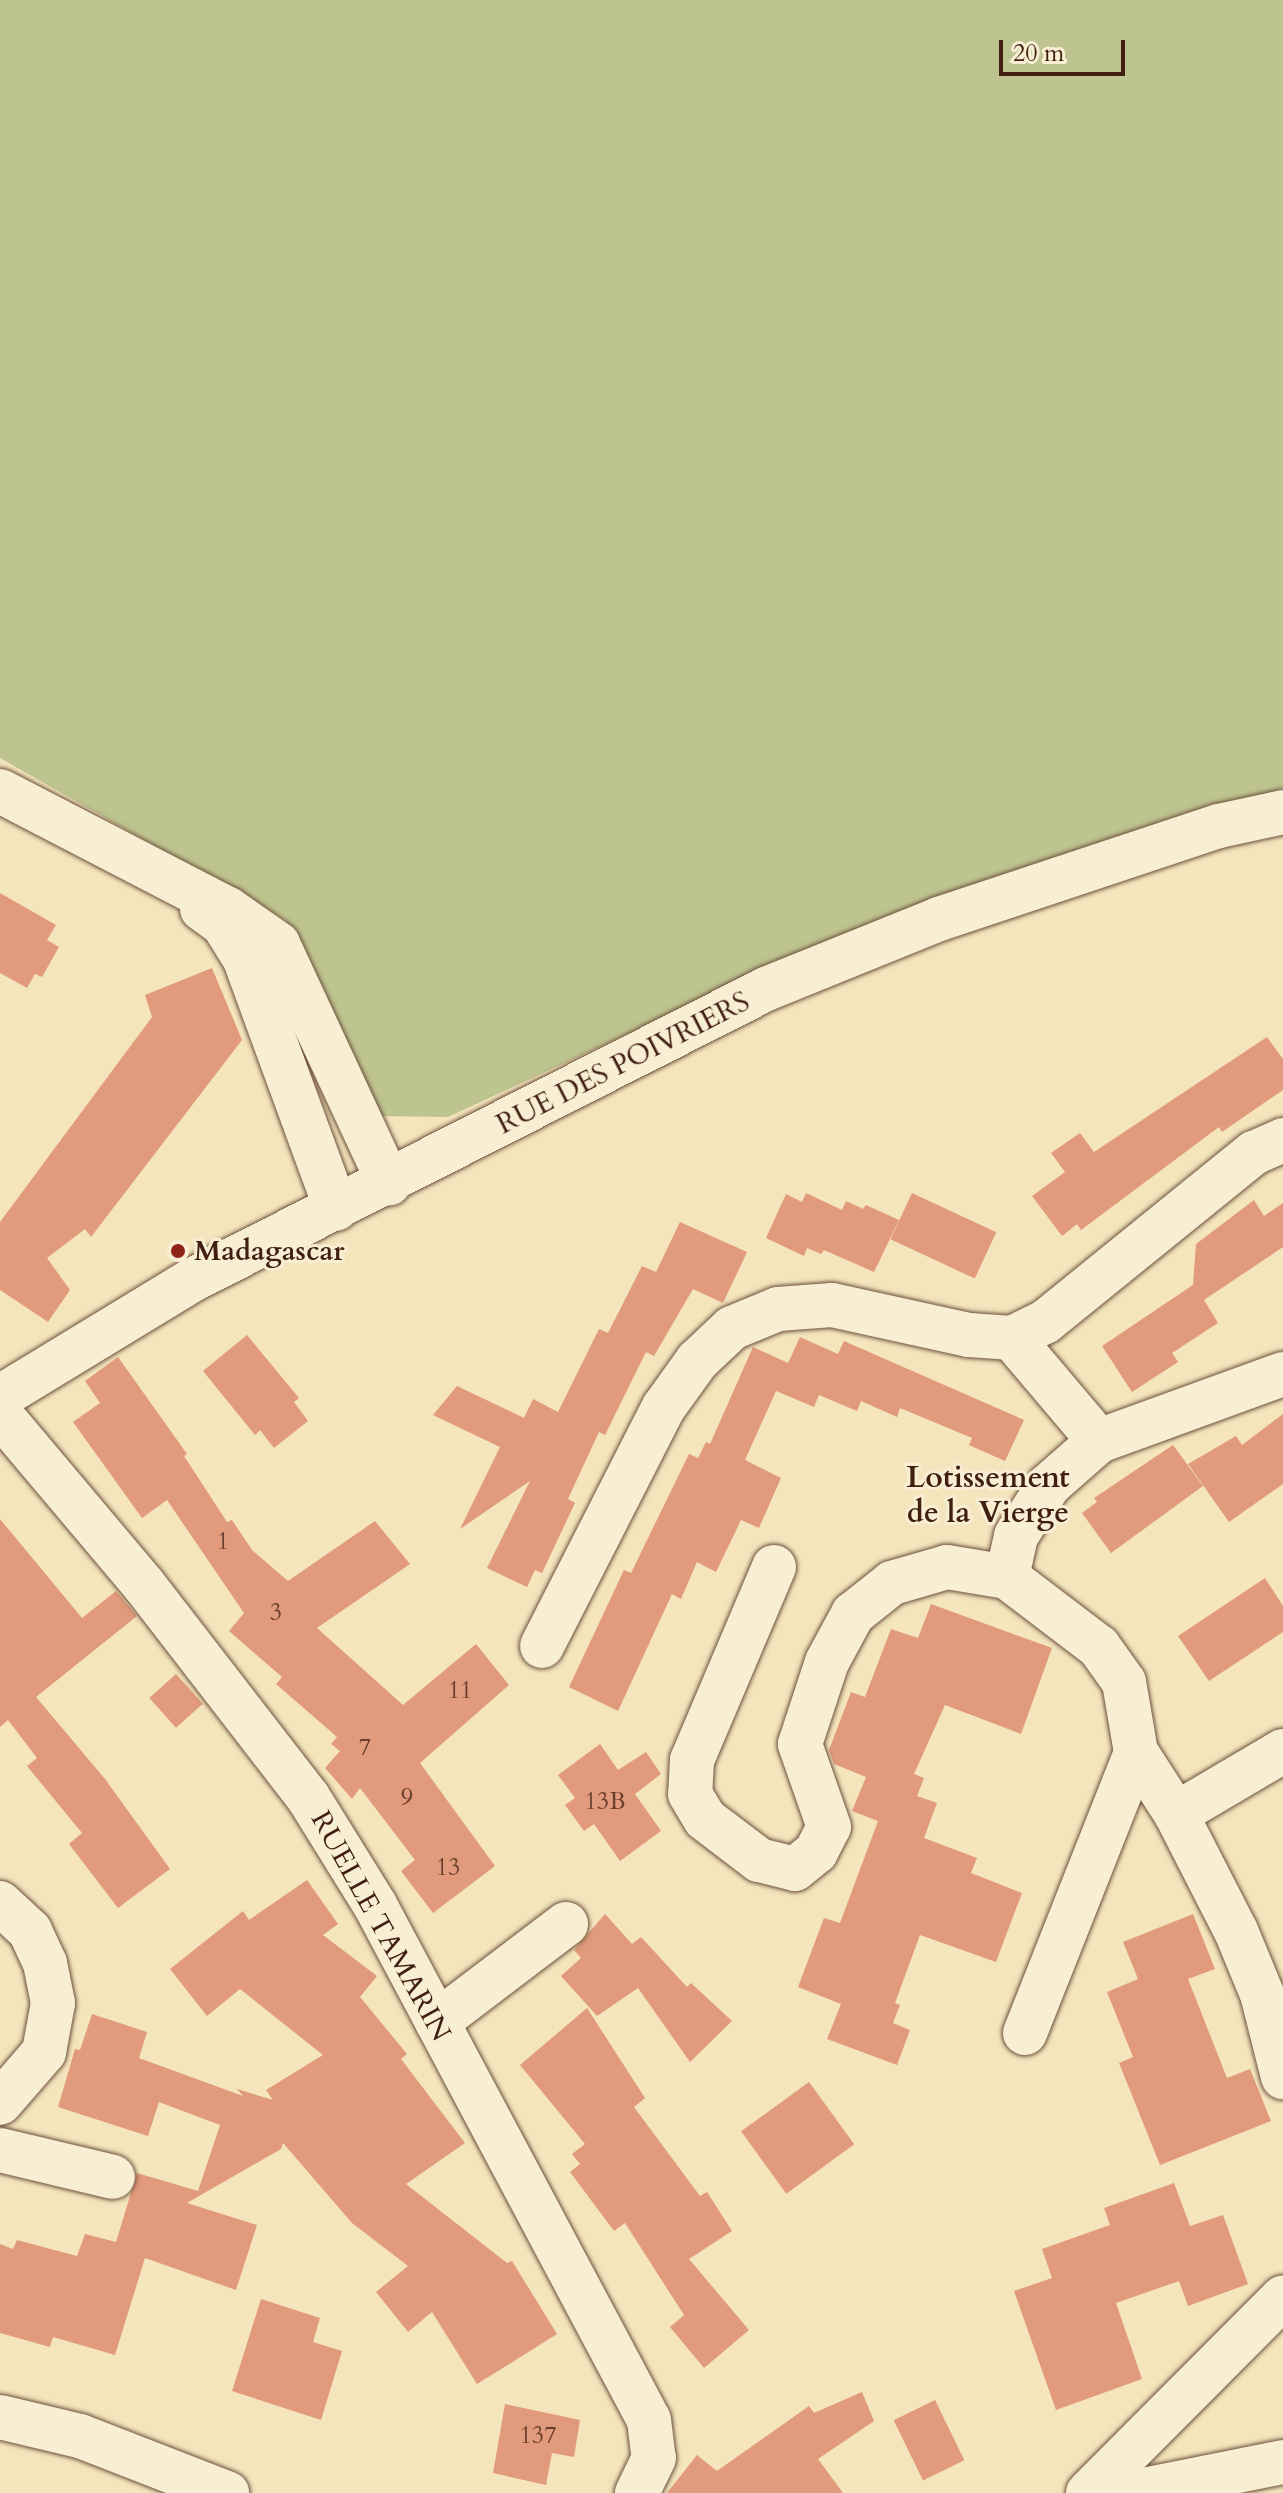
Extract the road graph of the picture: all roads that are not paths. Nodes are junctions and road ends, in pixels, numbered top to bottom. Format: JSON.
{"nodes":[{"id":1,"x":0,"y":791,"type":"edge"},
{"id":2,"x":1283,"y":812,"type":"edge"},
{"id":3,"x":158,"y":877,"type":"junction"},
{"id":4,"x":1283,"y":1140,"type":"edge"},
{"id":5,"x":389,"y":1183,"type":"junction"},
{"id":6,"x":336,"y":1209,"type":"junction"},
{"id":7,"x":1012,"y":1338,"type":"junction"},
{"id":8,"x":1283,"y":1374,"type":"edge"},
{"id":9,"x":0,"y":1397,"type":"edge"},
{"id":10,"x":0,"y":1414,"type":"edge"},
{"id":11,"x":1099,"y":1441,"type":"junction"},
{"id":12,"x":774,"y":1567,"type":"dead end"},
{"id":13,"x":1007,"y":1577,"type":"junction"},
{"id":14,"x":542,"y":1646,"type":"dead end"},
{"id":15,"x":1283,"y":1751,"type":"edge"},
{"id":16,"x":1136,"y":1752,"type":"junction"},
{"id":17,"x":1176,"y":1814,"type":"junction"},
{"id":18,"x":0,"y":1903,"type":"edge"},
{"id":19,"x":566,"y":1924,"type":"dead end"},
{"id":20,"x":437,"y":2022,"type":"junction"},
{"id":21,"x":1025,"y":2033,"type":"dead end"},
{"id":22,"x":1283,"y":2077,"type":"edge"},
{"id":23,"x":0,"y":2103,"type":"edge"},
{"id":24,"x":0,"y":2150,"type":"edge"},
{"id":25,"x":113,"y":2177,"type":"dead end"},
{"id":26,"x":1283,"y":2297,"type":"edge"},
{"id":27,"x":0,"y":2417,"type":"edge"},
{"id":28,"x":1283,"y":2462,"type":"edge"},
{"id":29,"x":227,"y":2493,"type":"edge"},
{"id":30,"x":637,"y":2493,"type":"edge"},
{"id":31,"x":1088,"y":2493,"type":"edge"},
{"id":32,"x":1128,"y":2493,"type":"edge"}],
"edges":[{"from":1,"to":3,"type":"street"},
{"from":2,"to":5,"type":"street","name":"RUE DES POIVRIERS"},
{"from":3,"to":5,"type":"street"},
{"from":3,"to":6,"type":"street"},
{"from":4,"to":7,"type":"street"},
{"from":5,"to":6,"type":"street","name":"RUE DES POIVRIERS"},
{"from":6,"to":9,"type":"street","name":"RUE DES POIVRIERS"},
{"from":7,"to":11,"type":"street"},
{"from":7,"to":14,"type":"street"},
{"from":8,"to":11,"type":"street"},
{"from":10,"to":20,"type":"street","name":"RUELLE TAMARIN"},
{"from":11,"to":13,"type":"street"},
{"from":12,"to":13,"type":"street"},
{"from":13,"to":16,"type":"street"},
{"from":15,"to":17,"type":"street"},
{"from":16,"to":17,"type":"street"},
{"from":16,"to":21,"type":"street"},
{"from":17,"to":22,"type":"street"},
{"from":18,"to":23,"type":"street"},
{"from":19,"to":20,"type":"street"},
{"from":20,"to":30,"type":"street","name":"RUELLE TAMARIN"},
{"from":24,"to":25,"type":"street"},
{"from":26,"to":31,"type":"street"},
{"from":27,"to":29,"type":"street"},
{"from":28,"to":32,"type":"street"}]}
